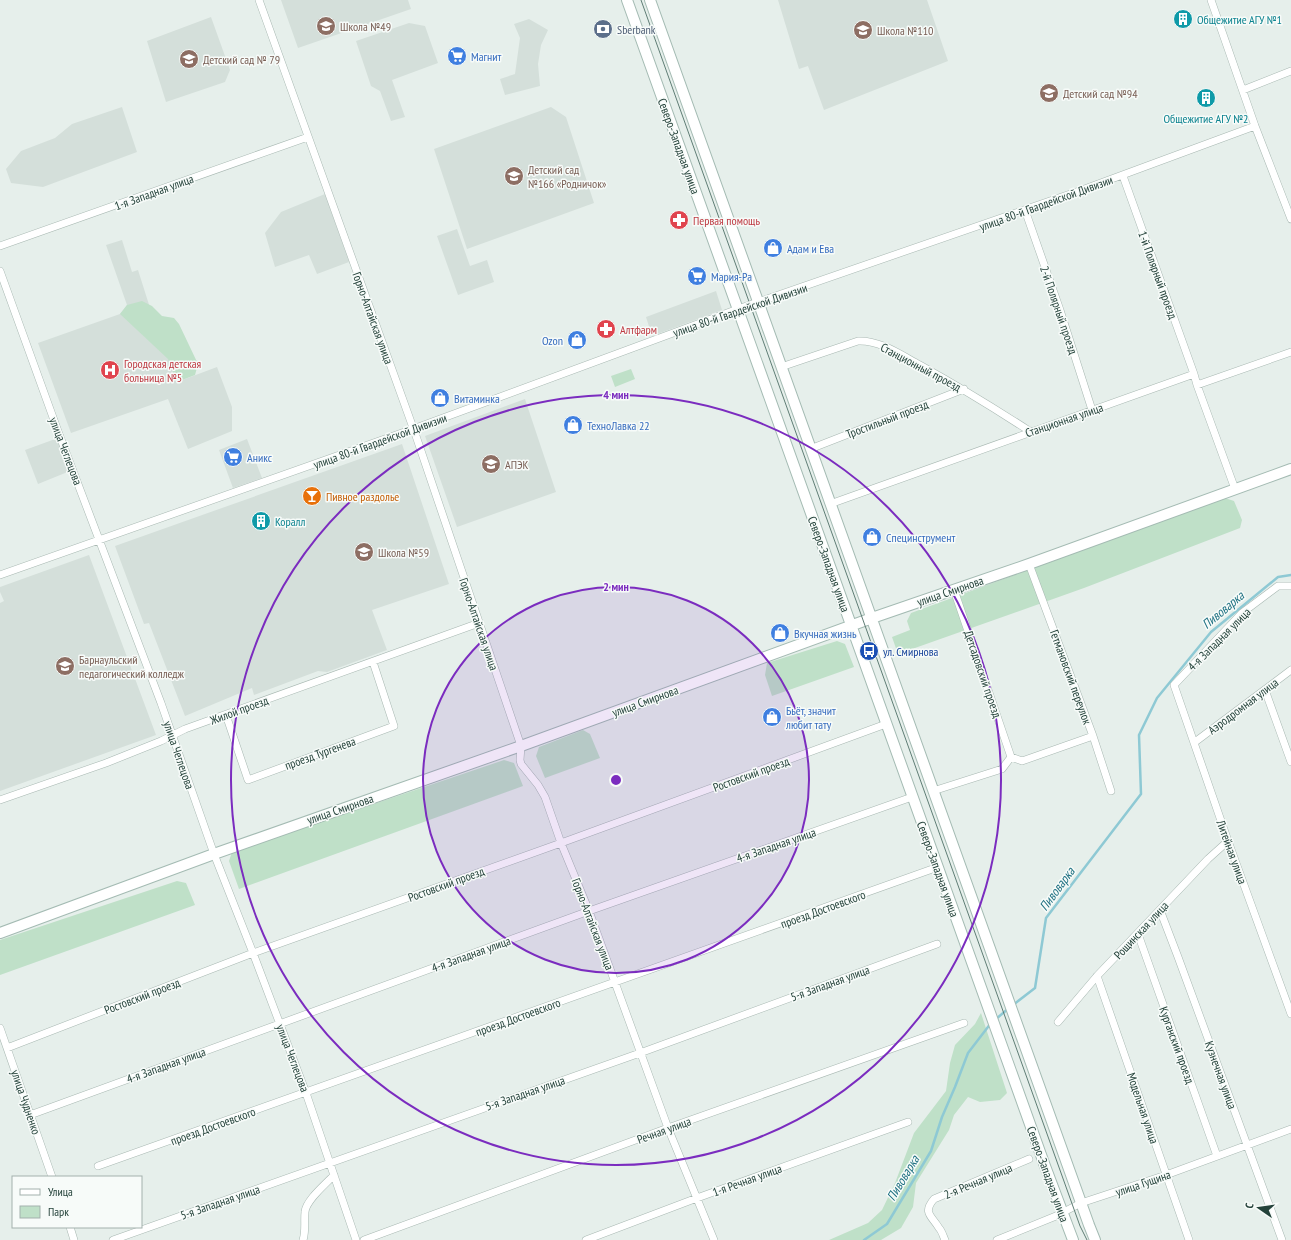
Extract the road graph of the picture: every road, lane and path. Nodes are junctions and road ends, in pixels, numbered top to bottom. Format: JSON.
{"nodes":[{"id":1,"x":258,"y":0,"type":"edge"},
{"id":2,"x":627,"y":0,"type":"edge"},
{"id":3,"x":650,"y":0,"type":"edge"},
{"id":4,"x":1211,"y":0,"type":"edge"},
{"id":5,"x":1291,"y":71,"type":"edge"},
{"id":6,"x":1242,"y":90,"type":"junction"},
{"id":7,"x":1255,"y":126,"type":"junction"},
{"id":8,"x":308,"y":137,"type":"junction"},
{"id":9,"x":1123,"y":176,"type":"junction"},
{"id":10,"x":1025,"y":210,"type":"junction"},
{"id":11,"x":1291,"y":219,"type":"edge"},
{"id":12,"x":0,"y":246,"type":"edge"},
{"id":13,"x":0,"y":271,"type":"edge"},
{"id":14,"x":758,"y":303,"type":"junction"},
{"id":15,"x":738,"y":309,"type":"junction"},
{"id":16,"x":1291,"y":352,"type":"edge"},
{"id":17,"x":781,"y":367,"type":"junction"},
{"id":18,"x":1194,"y":374,"type":"junction"},
{"id":19,"x":1197,"y":386,"type":"junction"},
{"id":20,"x":964,"y":389,"type":"junction"},
{"id":21,"x":1092,"y":410,"type":"junction"},
{"id":22,"x":413,"y":429,"type":"junction"},
{"id":23,"x":1031,"y":432,"type":"junction"},
{"id":24,"x":810,"y":448,"type":"junction"},
{"id":25,"x":1291,"y":469,"type":"edge"},
{"id":26,"x":1235,"y":489,"type":"junction"},
{"id":27,"x":830,"y":504,"type":"junction"},
{"id":28,"x":100,"y":539,"type":"junction"},
{"id":29,"x":1029,"y":564,"type":"junction"},
{"id":30,"x":0,"y":575,"type":"edge"},
{"id":31,"x":1291,"y":586,"type":"edge"},
{"id":32,"x":954,"y":590,"type":"junction"},
{"id":33,"x":872,"y":618,"type":"junction"},
{"id":34,"x":479,"y":623,"type":"junction"},
{"id":35,"x":851,"y":626,"type":"junction"},
{"id":36,"x":373,"y":662,"type":"junction"},
{"id":37,"x":1291,"y":670,"type":"edge"},
{"id":38,"x":1176,"y":690,"type":"joint"},
{"id":39,"x":1265,"y":690,"type":"junction"},
{"id":40,"x":226,"y":715,"type":"junction"},
{"id":41,"x":886,"y":724,"type":"junction"},
{"id":42,"x":173,"y":735,"type":"junction"},
{"id":43,"x":1093,"y":736,"type":"junction"},
{"id":44,"x":1194,"y":742,"type":"junction"},
{"id":45,"x":521,"y":746,"type":"junction"},
{"id":46,"x":1011,"y":757,"type":"junction"},
{"id":47,"x":1291,"y":762,"type":"edge"},
{"id":48,"x":934,"y":791,"type":"junction"},
{"id":49,"x":1111,"y":791,"type":"dead end"},
{"id":50,"x":912,"y":797,"type":"junction"},
{"id":51,"x":0,"y":800,"type":"edge"},
{"id":52,"x":1228,"y":841,"type":"junction"},
{"id":53,"x":561,"y":843,"type":"junction"},
{"id":54,"x":214,"y":854,"type":"junction"},
{"id":55,"x":938,"y":867,"type":"junction"},
{"id":56,"x":1160,"y":910,"type":"junction"},
{"id":57,"x":589,"y":911,"type":"junction"},
{"id":58,"x":0,"y":933,"type":"edge"},
{"id":59,"x":1138,"y":934,"type":"junction"},
{"id":60,"x":937,"y":944,"type":"dead end"},
{"id":61,"x":253,"y":953,"type":"junction"},
{"id":62,"x":1097,"y":976,"type":"junction"},
{"id":63,"x":615,"y":982,"type":"junction"},
{"id":64,"x":1291,"y":1014,"type":"edge"},
{"id":65,"x":1058,"y":1022,"type":"dead end"},
{"id":66,"x":964,"y":1023,"type":"dead end"},
{"id":67,"x":280,"y":1024,"type":"junction"},
{"id":68,"x":0,"y":1028,"type":"edge"},
{"id":69,"x":7,"y":1048,"type":"junction"},
{"id":70,"x":640,"y":1053,"type":"junction"},
{"id":71,"x":306,"y":1092,"type":"junction"},
{"id":72,"x":30,"y":1115,"type":"junction"},
{"id":73,"x":908,"y":1122,"type":"dead end"},
{"id":74,"x":668,"y":1128,"type":"junction"},
{"id":75,"x":1291,"y":1129,"type":"edge"},
{"id":76,"x":1247,"y":1145,"type":"junction"},
{"id":77,"x":1217,"y":1156,"type":"junction"},
{"id":78,"x":1029,"y":1159,"type":"dead end"},
{"id":79,"x":329,"y":1162,"type":"junction"},
{"id":80,"x":98,"y":1166,"type":"dead end"},
{"id":81,"x":334,"y":1175,"type":"junction"},
{"id":82,"x":1166,"y":1175,"type":"junction"},
{"id":83,"x":52,"y":1176,"type":"edge"},
{"id":84,"x":697,"y":1198,"type":"junction"},
{"id":85,"x":1082,"y":1203,"type":"junction"},
{"id":86,"x":1062,"y":1212,"type":"junction"},
{"id":87,"x":70,"y":1228,"type":"edge"},
{"id":88,"x":74,"y":1240,"type":"edge"},
{"id":89,"x":113,"y":1240,"type":"edge"},
{"id":90,"x":304,"y":1240,"type":"edge"},
{"id":91,"x":356,"y":1240,"type":"edge"},
{"id":92,"x":364,"y":1240,"type":"edge"},
{"id":93,"x":586,"y":1240,"type":"edge"},
{"id":94,"x":714,"y":1240,"type":"edge"},
{"id":95,"x":945,"y":1240,"type":"edge"},
{"id":96,"x":997,"y":1240,"type":"edge"},
{"id":97,"x":1073,"y":1240,"type":"edge"},
{"id":98,"x":1095,"y":1240,"type":"edge"},
{"id":99,"x":1189,"y":1240,"type":"edge"},
{"id":100,"x":1282,"y":1240,"type":"edge"}],
"edges":[{"from":1,"to":8,"type":"street","name":"Горно-Алтайская улица"},
{"from":2,"to":15,"type":"main road","name":"Северо-Западная улица"},
{"from":3,"to":14,"type":"main road","name":"Северо-Западная улица"},
{"from":4,"to":6,"type":"street"},
{"from":5,"to":6,"type":"street"},
{"from":6,"to":7,"type":"street"},
{"from":7,"to":9,"type":"street","name":"улица 80-й Гвардейской Дивизии"},
{"from":7,"to":11,"type":"street"},
{"from":8,"to":12,"type":"street","name":"1-я Западная улица"},
{"from":8,"to":22,"type":"street","name":"Горно-Алтайская улица"},
{"from":9,"to":10,"type":"street","name":"улица 80-й Гвардейской Дивизии"},
{"from":9,"to":18,"type":"street","name":"1-й Полярный проезд"},
{"from":10,"to":14,"type":"street","name":"улица 80-й Гвардейской Дивизии"},
{"from":10,"to":21,"type":"street","name":"2-й Полярный проезд"},
{"from":13,"to":28,"type":"street","name":"улица Чеглецова"},
{"from":14,"to":15,"type":"street","name":"улица 80-й Гвардейской Дивизии"},
{"from":14,"to":17,"type":"main road","name":"Северо-Западная улица"},
{"from":15,"to":22,"type":"street","name":"улица 80-й Гвардейской Дивизии"},
{"from":15,"to":35,"type":"main road","name":"Северо-Западная улица"},
{"from":16,"to":19,"type":"street"},
{"from":17,"to":20,"type":"street","name":"Станционный проезд"},
{"from":17,"to":24,"type":"main road","name":"Северо-Западная улица"},
{"from":18,"to":19,"type":"street"},
{"from":18,"to":21,"type":"street","name":"Станционная улица"},
{"from":19,"to":26,"type":"street"},
{"from":20,"to":23,"type":"street","name":"Станционный проезд"},
{"from":20,"to":24,"type":"street","name":"Тростильный проезд"},
{"from":21,"to":23,"type":"street","name":"Станционная улица"},
{"from":22,"to":28,"type":"street","name":"улица 80-й Гвардейской Дивизии"},
{"from":22,"to":34,"type":"street","name":"Горно-Алтайская улица"},
{"from":23,"to":27,"type":"street","name":"Станционная улица"},
{"from":24,"to":27,"type":"main road","name":"Северо-Западная улица"},
{"from":25,"to":26,"type":"main road","name":"улица Смирнова"},
{"from":26,"to":29,"type":"main road","name":"улица Смирнова"},
{"from":27,"to":33,"type":"main road","name":"Северо-Западная улица"},
{"from":28,"to":30,"type":"street","name":"улица 80-й Гвардейской Дивизии"},
{"from":28,"to":42,"type":"street","name":"улица Чеглецова"},
{"from":29,"to":32,"type":"main road","name":"улица Смирнова"},
{"from":29,"to":43,"type":"street","name":"Гетмановский переулок"},
{"from":31,"to":38,"type":"street","name":"4-я Западная улица"},
{"from":32,"to":33,"type":"main road","name":"улица Смирнова"},
{"from":32,"to":46,"type":"street","name":"Детсадовский проезд"},
{"from":33,"to":35,"type":"main road","name":"улица Смирнова"},
{"from":33,"to":48,"type":"main road","name":"Северо-Западная улица"},
{"from":34,"to":36,"type":"street","name":"Жилой проезд"},
{"from":34,"to":45,"type":"street","name":"Горно-Алтайская улица"},
{"from":35,"to":41,"type":"main road","name":"Северо-Западная улица"},
{"from":35,"to":45,"type":"main road","name":"улица Смирнова"},
{"from":36,"to":40,"type":"street","name":"Жилой проезд"},
{"from":36,"to":40,"type":"street","name":"проезд Тургенева"},
{"from":37,"to":39,"type":"street","name":"Аэродромная улица"},
{"from":38,"to":44,"type":"street","name":"Литейная улица"},
{"from":39,"to":44,"type":"street","name":"Аэродромная улица"},
{"from":39,"to":47,"type":"street"},
{"from":40,"to":42,"type":"street","name":"Жилой проезд"},
{"from":41,"to":50,"type":"main road","name":"Северо-Западная улица"},
{"from":41,"to":53,"type":"street","name":"Ростовский проезд"},
{"from":42,"to":51,"type":"street","name":"Жилой проезд"},
{"from":42,"to":54,"type":"street","name":"улица Чеглецова"},
{"from":43,"to":46,"type":"street"},
{"from":43,"to":49,"type":"street","name":"Гетмановский переулок"},
{"from":44,"to":52,"type":"street","name":"Литейная улица"},
{"from":45,"to":53,"type":"street","name":"Горно-Алтайская улица"},
{"from":45,"to":54,"type":"main road","name":"улица Смирнова"},
{"from":46,"to":48,"type":"street"},
{"from":48,"to":85,"type":"main road","name":"Северо-Западная улица"},
{"from":50,"to":55,"type":"main road","name":"Северо-Западная улица"},
{"from":50,"to":57,"type":"street","name":"4-я Западная улица"},
{"from":52,"to":56,"type":"street","name":"Рощинская улица"},
{"from":52,"to":64,"type":"street","name":"Литейная улица"},
{"from":53,"to":57,"type":"street","name":"Горно-Алтайская улица"},
{"from":53,"to":61,"type":"street","name":"Ростовский проезд"},
{"from":54,"to":58,"type":"main road","name":"улица Смирнова"},
{"from":54,"to":61,"type":"street","name":"улица Чеглецова"},
{"from":55,"to":63,"type":"street","name":"проезд Достоевского"},
{"from":55,"to":86,"type":"main road","name":"Северо-Западная улица"},
{"from":56,"to":59,"type":"street","name":"Рощинская улица"},
{"from":56,"to":76,"type":"street","name":"Кузнечная улица"},
{"from":57,"to":63,"type":"street","name":"Горно-Алтайская улица"},
{"from":57,"to":67,"type":"street","name":"4-я Западная улица"},
{"from":59,"to":62,"type":"street","name":"Рощинская улица"},
{"from":59,"to":77,"type":"street","name":"Курганский проезд"},
{"from":60,"to":70,"type":"street","name":"5-я Западная улица"},
{"from":61,"to":67,"type":"street","name":"улица Чеглецова"},
{"from":61,"to":69,"type":"street","name":"Ростовский проезд"},
{"from":62,"to":65,"type":"street","name":"Рощинская улица"},
{"from":62,"to":82,"type":"street","name":"Модельная улица"},
{"from":63,"to":70,"type":"street","name":"Горно-Алтайская улица"},
{"from":63,"to":71,"type":"street","name":"проезд Достоевского"},
{"from":66,"to":74,"type":"street","name":"Речная улица"},
{"from":67,"to":71,"type":"street","name":"улица Чеглецова"},
{"from":67,"to":72,"type":"street","name":"4-я Западная улица"},
{"from":68,"to":69,"type":"street","name":"улица Чудненко"},
{"from":69,"to":72,"type":"street","name":"улица Чудненко"},
{"from":70,"to":74,"type":"street","name":"Горно-Алтайская улица"},
{"from":70,"to":79,"type":"street","name":"5-я Западная улица"},
{"from":71,"to":79,"type":"street","name":"улица Чеглецова"},
{"from":71,"to":80,"type":"street","name":"проезд Достоевского"},
{"from":72,"to":83,"type":"street","name":"улица Чудненко"},
{"from":73,"to":84,"type":"street","name":"1-я Речная улица"},
{"from":74,"to":84,"type":"street","name":"Горно-Алтайская улица"},
{"from":74,"to":92,"type":"street","name":"Речная улица"},
{"from":75,"to":76,"type":"street","name":"улица Гущина"},
{"from":76,"to":77,"type":"street","name":"улица Гущина"},
{"from":76,"to":100,"type":"street","name":"Кузнечная улица"},
{"from":77,"to":82,"type":"street","name":"улица Гущина"},
{"from":78,"to":95,"type":"street","name":"2-я Речная улица"},
{"from":79,"to":81,"type":"street","name":"улица Чеглецова"},
{"from":79,"to":89,"type":"street","name":"5-я Западная улица"},
{"from":81,"to":90,"type":"street"},
{"from":81,"to":91,"type":"street","name":"улица Чеглецова"},
{"from":82,"to":85,"type":"street","name":"улица Гущина"},
{"from":82,"to":99,"type":"street","name":"Модельная улица"},
{"from":84,"to":93,"type":"street","name":"1-я Речная улица"},
{"from":84,"to":94,"type":"street","name":"Горно-Алтайская улица"},
{"from":85,"to":86,"type":"street","name":"улица Гущина"},
{"from":85,"to":98,"type":"main road","name":"Северо-Западная улица"},
{"from":86,"to":96,"type":"street","name":"улица Гущина"},
{"from":86,"to":97,"type":"main road","name":"Северо-Западная улица"},
{"from":87,"to":88,"type":"street"}]}
